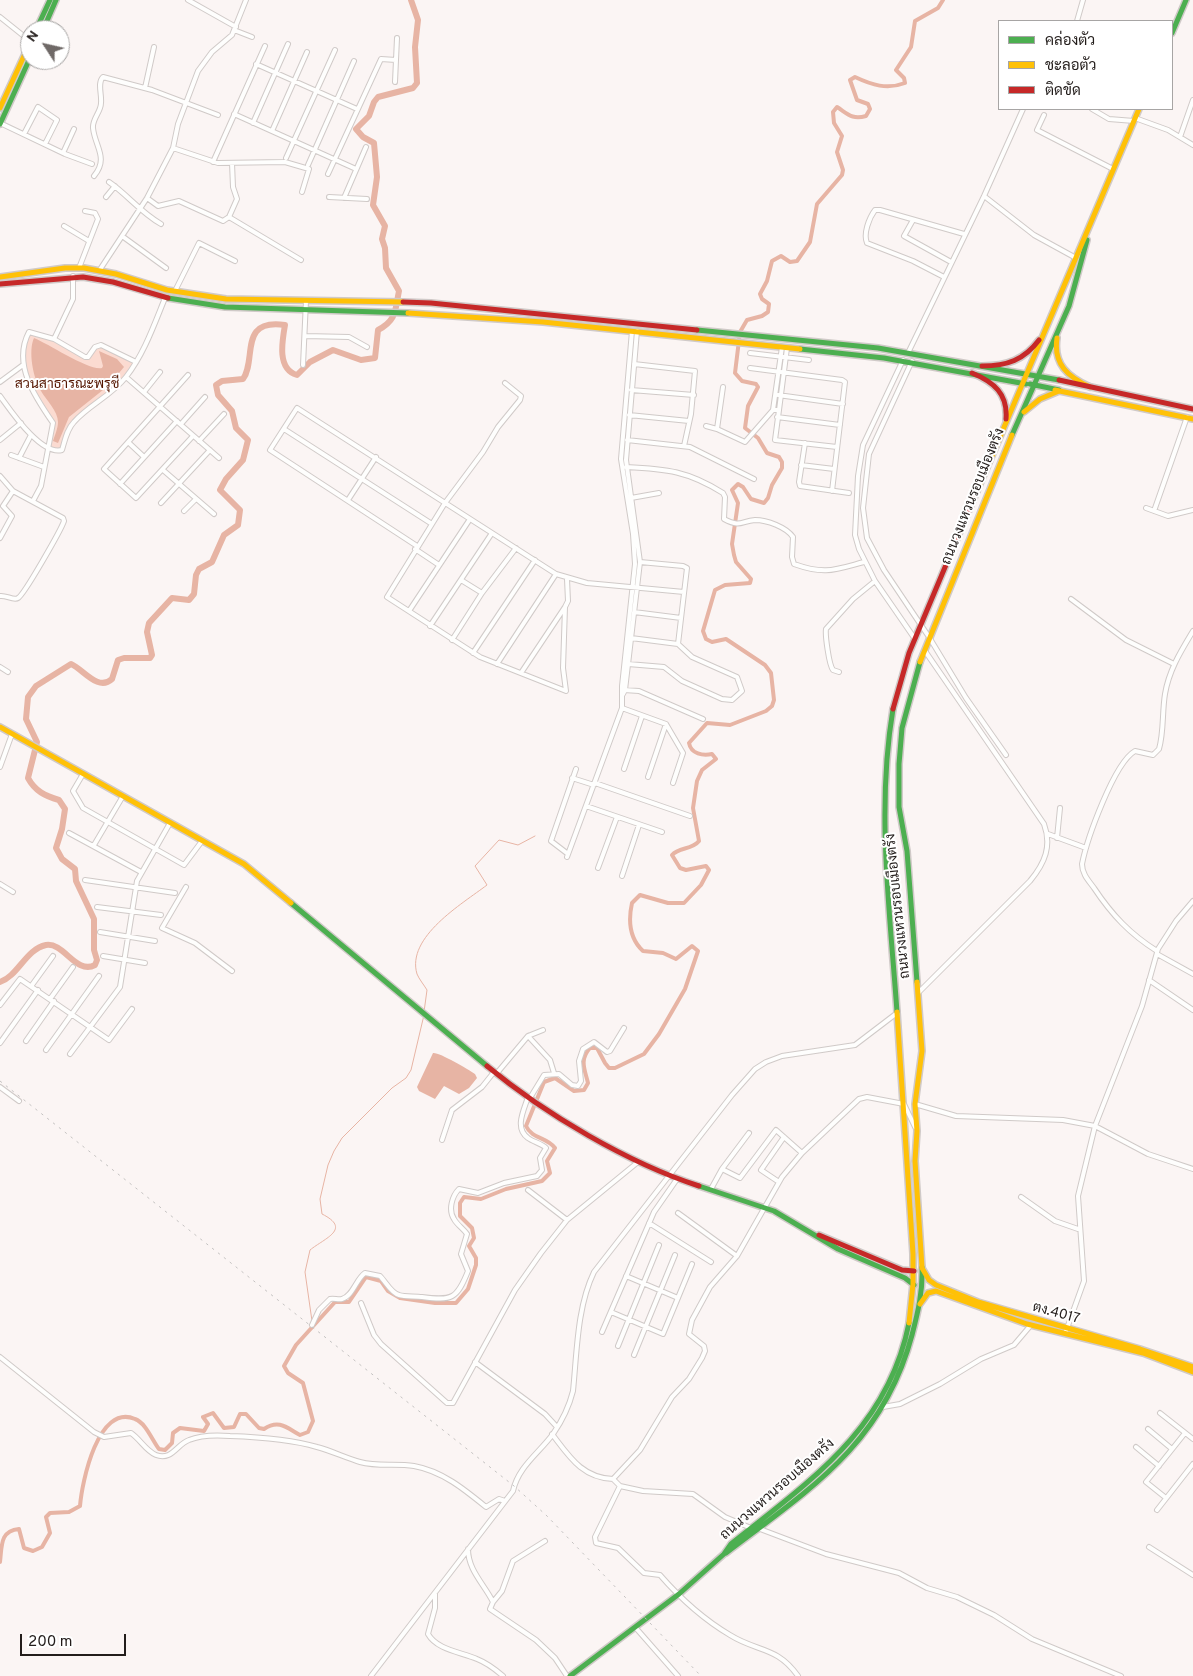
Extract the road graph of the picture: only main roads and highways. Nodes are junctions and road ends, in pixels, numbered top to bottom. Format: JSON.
{"nodes":[{"id":1,"x":50,"y":0,"type":"edge"},
{"id":2,"x":56,"y":0,"type":"edge"},
{"id":3,"x":1186,"y":0,"type":"edge"},
{"id":4,"x":41,"y":20,"type":"edge"},
{"id":5,"x":47,"y":20,"type":"edge"},
{"id":6,"x":1173,"y":31,"type":"edge"},
{"id":7,"x":20,"y":63,"type":"edge"},
{"id":8,"x":24,"y":70,"type":"edge"},
{"id":9,"x":2,"y":101,"type":"edge"},
{"id":10,"x":0,"y":108,"type":"edge"},
{"id":11,"x":1138,"y":110,"type":"edge"},
{"id":12,"x":0,"y":123,"type":"edge"},
{"id":13,"x":1095,"y":213,"type":"junction"},
{"id":14,"x":0,"y":277,"type":"edge"},
{"id":15,"x":0,"y":284,"type":"edge"},
{"id":16,"x":1063,"y":319,"type":"junction"},
{"id":17,"x":1049,"y":323,"type":"junction"},
{"id":18,"x":908,"y":353,"type":"junction"},
{"id":19,"x":903,"y":360,"type":"junction"},
{"id":20,"x":912,"y":362,"type":"junction"},
{"id":21,"x":982,"y":366,"type":"junction"},
{"id":22,"x":972,"y":373,"type":"junction"},
{"id":23,"x":1028,"y":375,"type":"junction"},
{"id":24,"x":1038,"y":376,"type":"junction"},
{"id":25,"x":1031,"y":384,"type":"junction"},
{"id":26,"x":1090,"y":387,"type":"junction"},
{"id":27,"x":1059,"y":390,"type":"junction"},
{"id":28,"x":1193,"y":409,"type":"edge"},
{"id":29,"x":1018,"y":419,"type":"junction"},
{"id":30,"x":1193,"y":419,"type":"edge"},
{"id":31,"x":998,"y":443,"type":"junction"},
{"id":32,"x":0,"y":727,"type":"edge"},
{"id":33,"x":816,"y":1234,"type":"junction"},
{"id":34,"x":922,"y":1268,"type":"junction"},
{"id":35,"x":914,"y":1271,"type":"junction"},
{"id":36,"x":915,"y":1285,"type":"junction"},
{"id":37,"x":920,"y":1304,"type":"junction"},
{"id":38,"x":1066,"y":1332,"type":"junction"},
{"id":39,"x":1193,"y":1367,"type":"edge"},
{"id":40,"x":1193,"y":1372,"type":"edge"},
{"id":41,"x":724,"y":1554,"type":"junction"},
{"id":42,"x":569,"y":1676,"type":"edge"}],
"edges":[{"from":1,"to":4,"type":"main road"},
{"from":2,"to":5,"type":"main road"},
{"from":3,"to":6,"type":"main road"},
{"from":7,"to":9,"type":"main road"},
{"from":8,"to":12,"type":"main road"},
{"from":9,"to":10,"type":"main road"},
{"from":11,"to":13,"type":"main road","name":"ถนนวงแหวนรอบเมืองตรัง"},
{"from":13,"to":16,"type":"main road","name":"ถนนวงแหวนรอบเมืองตรัง"},
{"from":13,"to":17,"type":"main road","name":"ถนนวงแหวนรอบเมืองตรัง"},
{"from":14,"to":18,"type":"main road"},
{"from":15,"to":19,"type":"main road"},
{"from":16,"to":24,"type":"main road","name":"ถนนวงแหวนรอบเมืองตรัง"},
{"from":16,"to":26,"type":"main road"},
{"from":17,"to":21,"type":"main road"},
{"from":17,"to":23,"type":"main road","name":"ถนนวงแหวนรอบเมืองตรัง"},
{"from":18,"to":19,"type":"main road"},
{"from":18,"to":20,"type":"main road"},
{"from":18,"to":21,"type":"main road"},
{"from":19,"to":20,"type":"main road"},
{"from":20,"to":22,"type":"main road"},
{"from":21,"to":23,"type":"main road"},
{"from":22,"to":25,"type":"main road"},
{"from":22,"to":31,"type":"main road"},
{"from":23,"to":24,"type":"main road"},
{"from":23,"to":25,"type":"main road","name":"ถนนวงแหวนรอบเมืองตรัง"},
{"from":24,"to":25,"type":"main road","name":"ถนนวงแหวนรอบเมืองตรัง"},
{"from":24,"to":26,"type":"main road"},
{"from":25,"to":27,"type":"main road"},
{"from":25,"to":29,"type":"main road","name":"ถนนวงแหวนรอบเมืองตรัง"},
{"from":25,"to":31,"type":"main road","name":"ถนนวงแหวนรอบเมืองตรัง"},
{"from":26,"to":28,"type":"main road"},
{"from":27,"to":29,"type":"main road"},
{"from":27,"to":30,"type":"main road"},
{"from":29,"to":34,"type":"main road","name":"ถนนวงแหวนรอบเมืองตรัง"},
{"from":31,"to":35,"type":"main road","name":"ถนนวงแหวนรอบเมืองตรัง"},
{"from":32,"to":33,"type":"main road"},
{"from":33,"to":35,"type":"main road"},
{"from":33,"to":36,"type":"main road"},
{"from":34,"to":37,"type":"main road","name":"ถนนวงแหวนรอบเมืองตรัง"},
{"from":34,"to":38,"type":"main road","name":"ตง.4017"},
{"from":35,"to":36,"type":"main road","name":"ถนนวงแหวนรอบเมืองตรัง"},
{"from":36,"to":41,"type":"main road","name":"ถนนวงแหวนรอบเมืองตรัง"},
{"from":37,"to":38,"type":"main road","number":"ตง.4017"},
{"from":37,"to":41,"type":"main road","name":"ถนนวงแหวนรอบเมืองตรัง"},
{"from":38,"to":39,"type":"main road","name":"ตง.4017"},
{"from":38,"to":40,"type":"main road","number":"ตง.4017"},
{"from":41,"to":42,"type":"main road","name":"ถนนวงแหวนรอบเมืองตรัง"}]}
